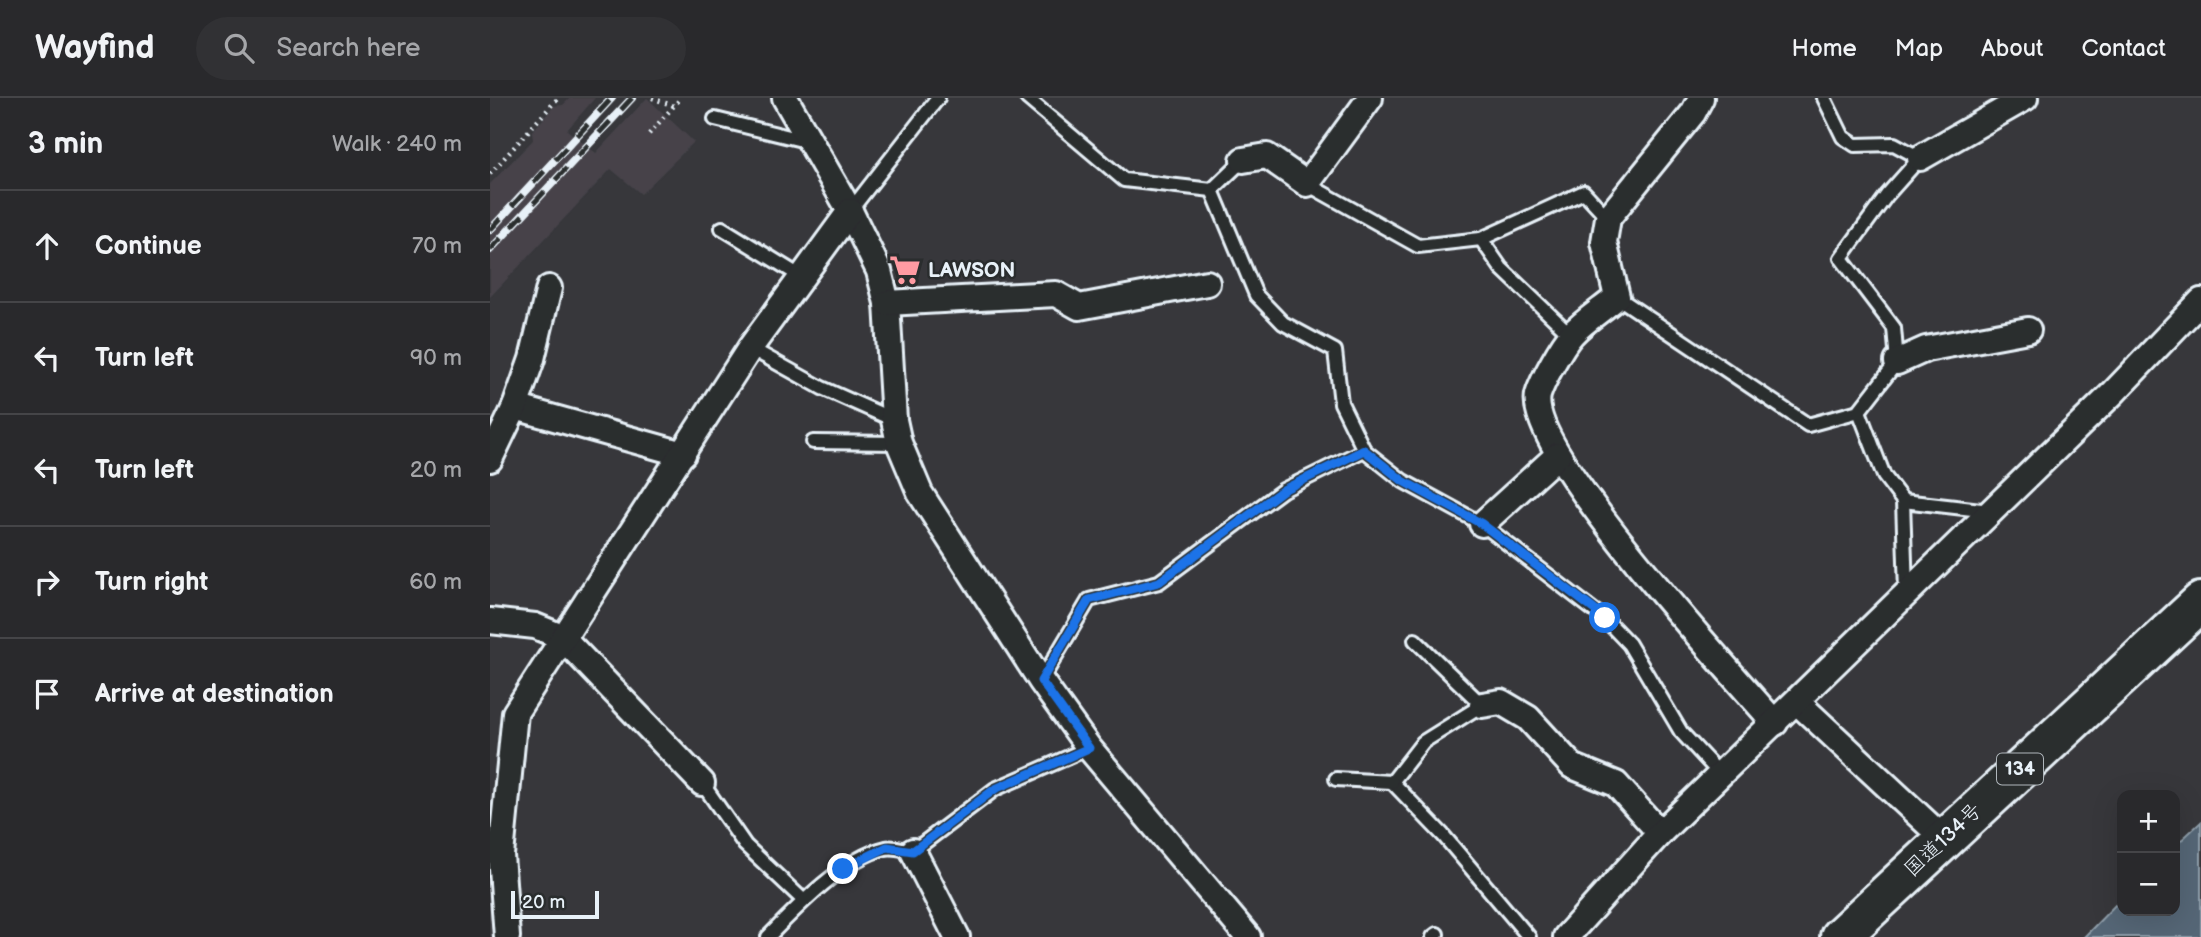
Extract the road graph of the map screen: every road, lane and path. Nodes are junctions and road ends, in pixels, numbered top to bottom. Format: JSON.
{"nodes":[{"id":1,"x":558,"y":98,"type":"edge"},
{"id":2,"x":652,"y":98,"type":"edge"},
{"id":3,"x":681,"y":98,"type":"edge"},
{"id":4,"x":785,"y":98,"type":"edge"},
{"id":5,"x":937,"y":98,"type":"edge"},
{"id":6,"x":1027,"y":98,"type":"edge"},
{"id":7,"x":1370,"y":98,"type":"edge"},
{"id":8,"x":1701,"y":98,"type":"edge"},
{"id":9,"x":1824,"y":98,"type":"edge"},
{"id":10,"x":2025,"y":98,"type":"edge"},
{"id":11,"x":674,"y":106,"type":"junction"},
{"id":12,"x":715,"y":119,"type":"dead end"},
{"id":13,"x":649,"y":134,"type":"dead end"},
{"id":14,"x":811,"y":142,"type":"junction"},
{"id":15,"x":1920,"y":158,"type":"junction"},
{"id":16,"x":1243,"y":160,"type":"joint"},
{"id":17,"x":490,"y":174,"type":"edge"},
{"id":18,"x":1307,"y":184,"type":"junction"},
{"id":19,"x":1212,"y":190,"type":"junction"},
{"id":20,"x":850,"y":211,"type":"junction"},
{"id":21,"x":1608,"y":218,"type":"junction"},
{"id":22,"x":722,"y":228,"type":"dead end"},
{"id":23,"x":1481,"y":239,"type":"junction"},
{"id":24,"x":800,"y":276,"type":"junction"},
{"id":25,"x":1206,"y":283,"type":"dead end"},
{"id":26,"x":549,"y":288,"type":"dead end"},
{"id":27,"x":1617,"y":297,"type":"junction"},
{"id":28,"x":2201,"y":301,"type":"edge"},
{"id":29,"x":887,"y":303,"type":"junction"},
{"id":30,"x":2028,"y":330,"type":"dead end"},
{"id":31,"x":1571,"y":335,"type":"junction"},
{"id":32,"x":750,"y":348,"type":"junction"},
{"id":33,"x":1897,"y":362,"type":"junction"},
{"id":34,"x":515,"y":407,"type":"junction"},
{"id":35,"x":1859,"y":411,"type":"junction"},
{"id":36,"x":897,"y":431,"type":"junction"},
{"id":37,"x":813,"y":442,"type":"dead end"},
{"id":38,"x":1364,"y":450,"type":"junction"},
{"id":39,"x":683,"y":454,"type":"junction"},
{"id":40,"x":1558,"y":455,"type":"junction"},
{"id":41,"x":490,"y":458,"type":"edge"},
{"id":42,"x":1903,"y":501,"type":"junction"},
{"id":43,"x":1991,"y":511,"type":"junction"},
{"id":44,"x":1482,"y":524,"type":"junction"},
{"id":45,"x":1906,"y":594,"type":"junction"},
{"id":46,"x":2201,"y":602,"type":"edge"},
{"id":47,"x":490,"y":621,"type":"edge"},
{"id":48,"x":562,"y":637,"type":"junction"},
{"id":49,"x":1415,"y":640,"type":"dead end"},
{"id":50,"x":1041,"y":681,"type":"junction"},
{"id":51,"x":1797,"y":702,"type":"junction"},
{"id":52,"x":1482,"y":705,"type":"junction"},
{"id":53,"x":1775,"y":723,"type":"junction"},
{"id":54,"x":1089,"y":748,"type":"junction"},
{"id":55,"x":1720,"y":774,"type":"junction"},
{"id":56,"x":1336,"y":779,"type":"dead end"},
{"id":57,"x":1392,"y":782,"type":"junction"},
{"id":58,"x":702,"y":783,"type":"joint"},
{"id":59,"x":1660,"y":833,"type":"junction"},
{"id":60,"x":1944,"y":839,"type":"junction"},
{"id":61,"x":913,"y":851,"type":"junction"},
{"id":62,"x":803,"y":900,"type":"junction"},
{"id":63,"x":508,"y":937,"type":"edge"},
{"id":64,"x":768,"y":937,"type":"edge"},
{"id":65,"x":957,"y":937,"type":"edge"},
{"id":66,"x":1248,"y":937,"type":"edge"},
{"id":67,"x":1529,"y":937,"type":"edge"},
{"id":68,"x":1566,"y":937,"type":"edge"},
{"id":69,"x":1840,"y":937,"type":"edge"}],
"edges":[{"from":1,"to":17,"type":"path"},
{"from":2,"to":11,"type":"path"},
{"from":3,"to":11,"type":"path"},
{"from":4,"to":14,"type":"street"},
{"from":5,"to":20,"type":"lane"},
{"from":6,"to":19,"type":"lane"},
{"from":7,"to":18,"type":"street"},
{"from":8,"to":21,"type":"street"},
{"from":9,"to":15,"type":"lane"},
{"from":10,"to":15,"type":"street"},
{"from":11,"to":13,"type":"path"},
{"from":12,"to":14,"type":"lane"},
{"from":14,"to":20,"type":"street"},
{"from":15,"to":33,"type":"lane"},
{"from":16,"to":18,"type":"street"},
{"from":16,"to":19,"type":"lane"},
{"from":18,"to":23,"type":"lane"},
{"from":19,"to":38,"type":"lane"},
{"from":20,"to":24,"type":"street"},
{"from":20,"to":29,"type":"street"},
{"from":21,"to":23,"type":"lane"},
{"from":21,"to":27,"type":"street"},
{"from":22,"to":24,"type":"lane"},
{"from":23,"to":31,"type":"lane"},
{"from":24,"to":32,"type":"street"},
{"from":25,"to":29,"type":"street"},
{"from":26,"to":34,"type":"street"},
{"from":27,"to":31,"type":"street"},
{"from":27,"to":35,"type":"lane"},
{"from":28,"to":43,"type":"street"},
{"from":29,"to":36,"type":"street"},
{"from":30,"to":33,"type":"street"},
{"from":31,"to":40,"type":"street"},
{"from":32,"to":36,"type":"lane"},
{"from":32,"to":39,"type":"street"},
{"from":33,"to":35,"type":"lane"},
{"from":34,"to":39,"type":"street"},
{"from":34,"to":41,"type":"street"},
{"from":35,"to":42,"type":"lane"},
{"from":36,"to":37,"type":"lane"},
{"from":36,"to":50,"type":"street"},
{"from":38,"to":44,"type":"lane"},
{"from":38,"to":50,"type":"lane"},
{"from":39,"to":48,"type":"street"},
{"from":40,"to":44,"type":"street"},
{"from":40,"to":53,"type":"street"},
{"from":42,"to":43,"type":"lane"},
{"from":42,"to":45,"type":"lane"},
{"from":43,"to":45,"type":"street"},
{"from":44,"to":55,"type":"lane"},
{"from":45,"to":51,"type":"street"},
{"from":46,"to":60,"type":"highway","name":"国道134号","number":"134"},
{"from":47,"to":48,"type":"street"},
{"from":48,"to":58,"type":"street"},
{"from":48,"to":63,"type":"street"},
{"from":49,"to":52,"type":"lane"},
{"from":50,"to":54,"type":"street"},
{"from":51,"to":53,"type":"street"},
{"from":51,"to":60,"type":"street"},
{"from":52,"to":57,"type":"lane"},
{"from":52,"to":59,"type":"street"},
{"from":53,"to":55,"type":"street"},
{"from":54,"to":61,"type":"lane"},
{"from":54,"to":66,"type":"street"},
{"from":55,"to":59,"type":"street"},
{"from":56,"to":57,"type":"lane"},
{"from":57,"to":67,"type":"lane"},
{"from":58,"to":62,"type":"lane"},
{"from":59,"to":68,"type":"street"},
{"from":60,"to":69,"type":"highway","name":"国道134号","number":"134"},
{"from":61,"to":62,"type":"lane"},
{"from":61,"to":65,"type":"street"},
{"from":62,"to":64,"type":"lane"}]}
